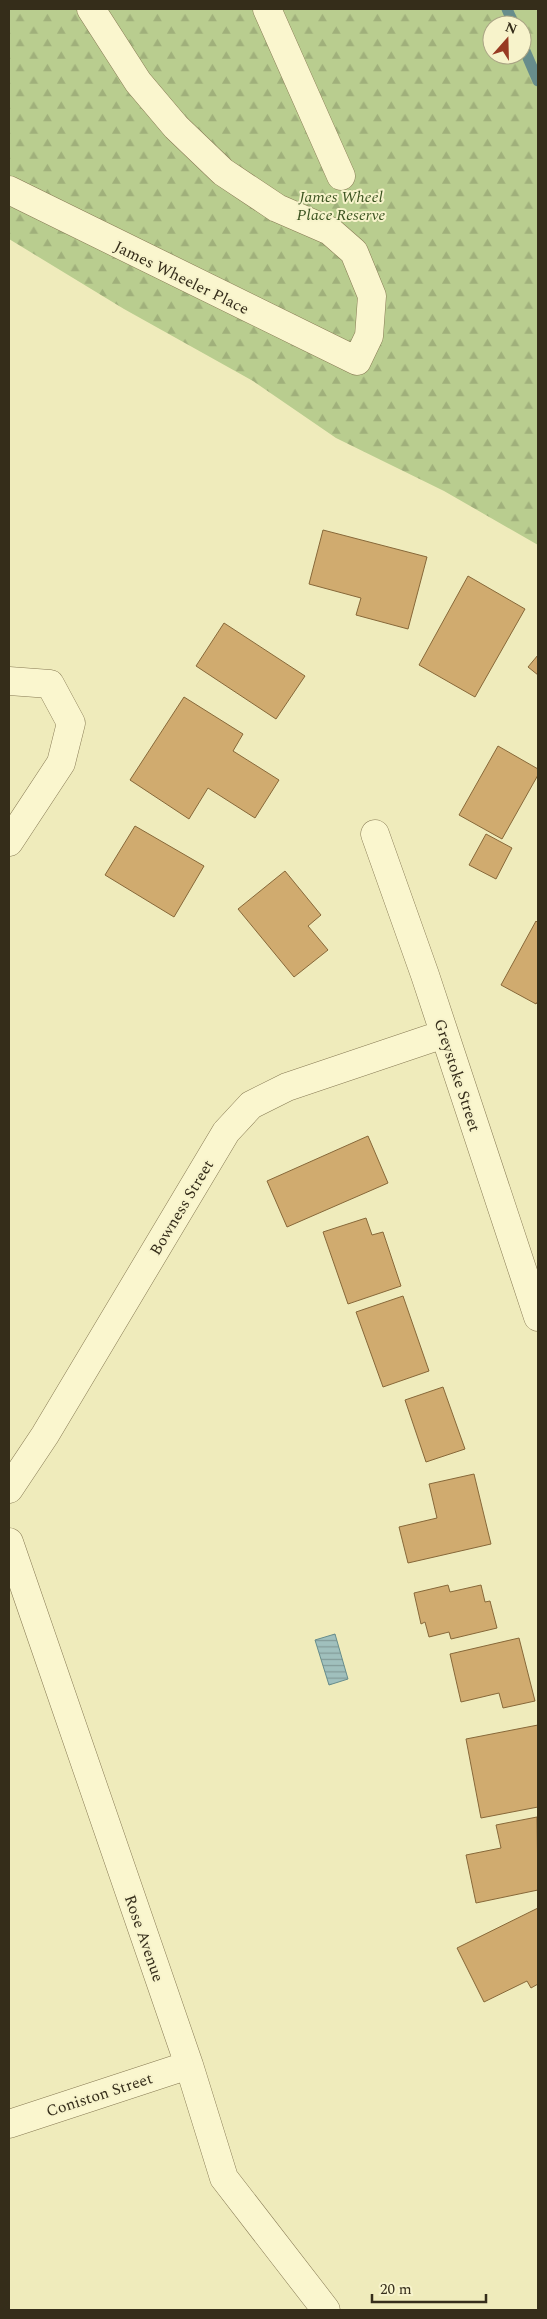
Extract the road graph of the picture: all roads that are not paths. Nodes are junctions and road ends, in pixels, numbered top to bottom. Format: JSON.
{"nodes":[{"id":1,"x":91,"y":9,"type":"edge"},
{"id":2,"x":267,"y":9,"type":"edge"},
{"id":3,"x":341,"y":176,"type":"dead end"},
{"id":4,"x":9,"y":190,"type":"edge"},
{"id":5,"x":9,"y":681,"type":"edge"},
{"id":6,"x":375,"y":834,"type":"dead end"},
{"id":7,"x":9,"y":842,"type":"edge"},
{"id":8,"x":444,"y":1034,"type":"junction"},
{"id":9,"x":538,"y":1317,"type":"edge"},
{"id":10,"x":9,"y":1490,"type":"edge"},
{"id":11,"x":9,"y":1542,"type":"edge"},
{"id":12,"x":188,"y":2065,"type":"junction"},
{"id":13,"x":9,"y":2124,"type":"edge"},
{"id":14,"x":326,"y":2310,"type":"edge"}],
"edges":[{"from":1,"to":4,"type":"street","name":"James Wheeler Place"},
{"from":2,"to":3,"type":"street"},
{"from":5,"to":7,"type":"street"},
{"from":6,"to":8,"type":"street","name":"Greystoke Street"},
{"from":8,"to":9,"type":"street","name":"Greystoke Street"},
{"from":8,"to":10,"type":"street","name":"Bowness Street"},
{"from":11,"to":12,"type":"street","name":"Rose Avenue"},
{"from":12,"to":13,"type":"street","name":"Coniston Street"},
{"from":12,"to":14,"type":"street","name":"Rose Avenue"}]}
